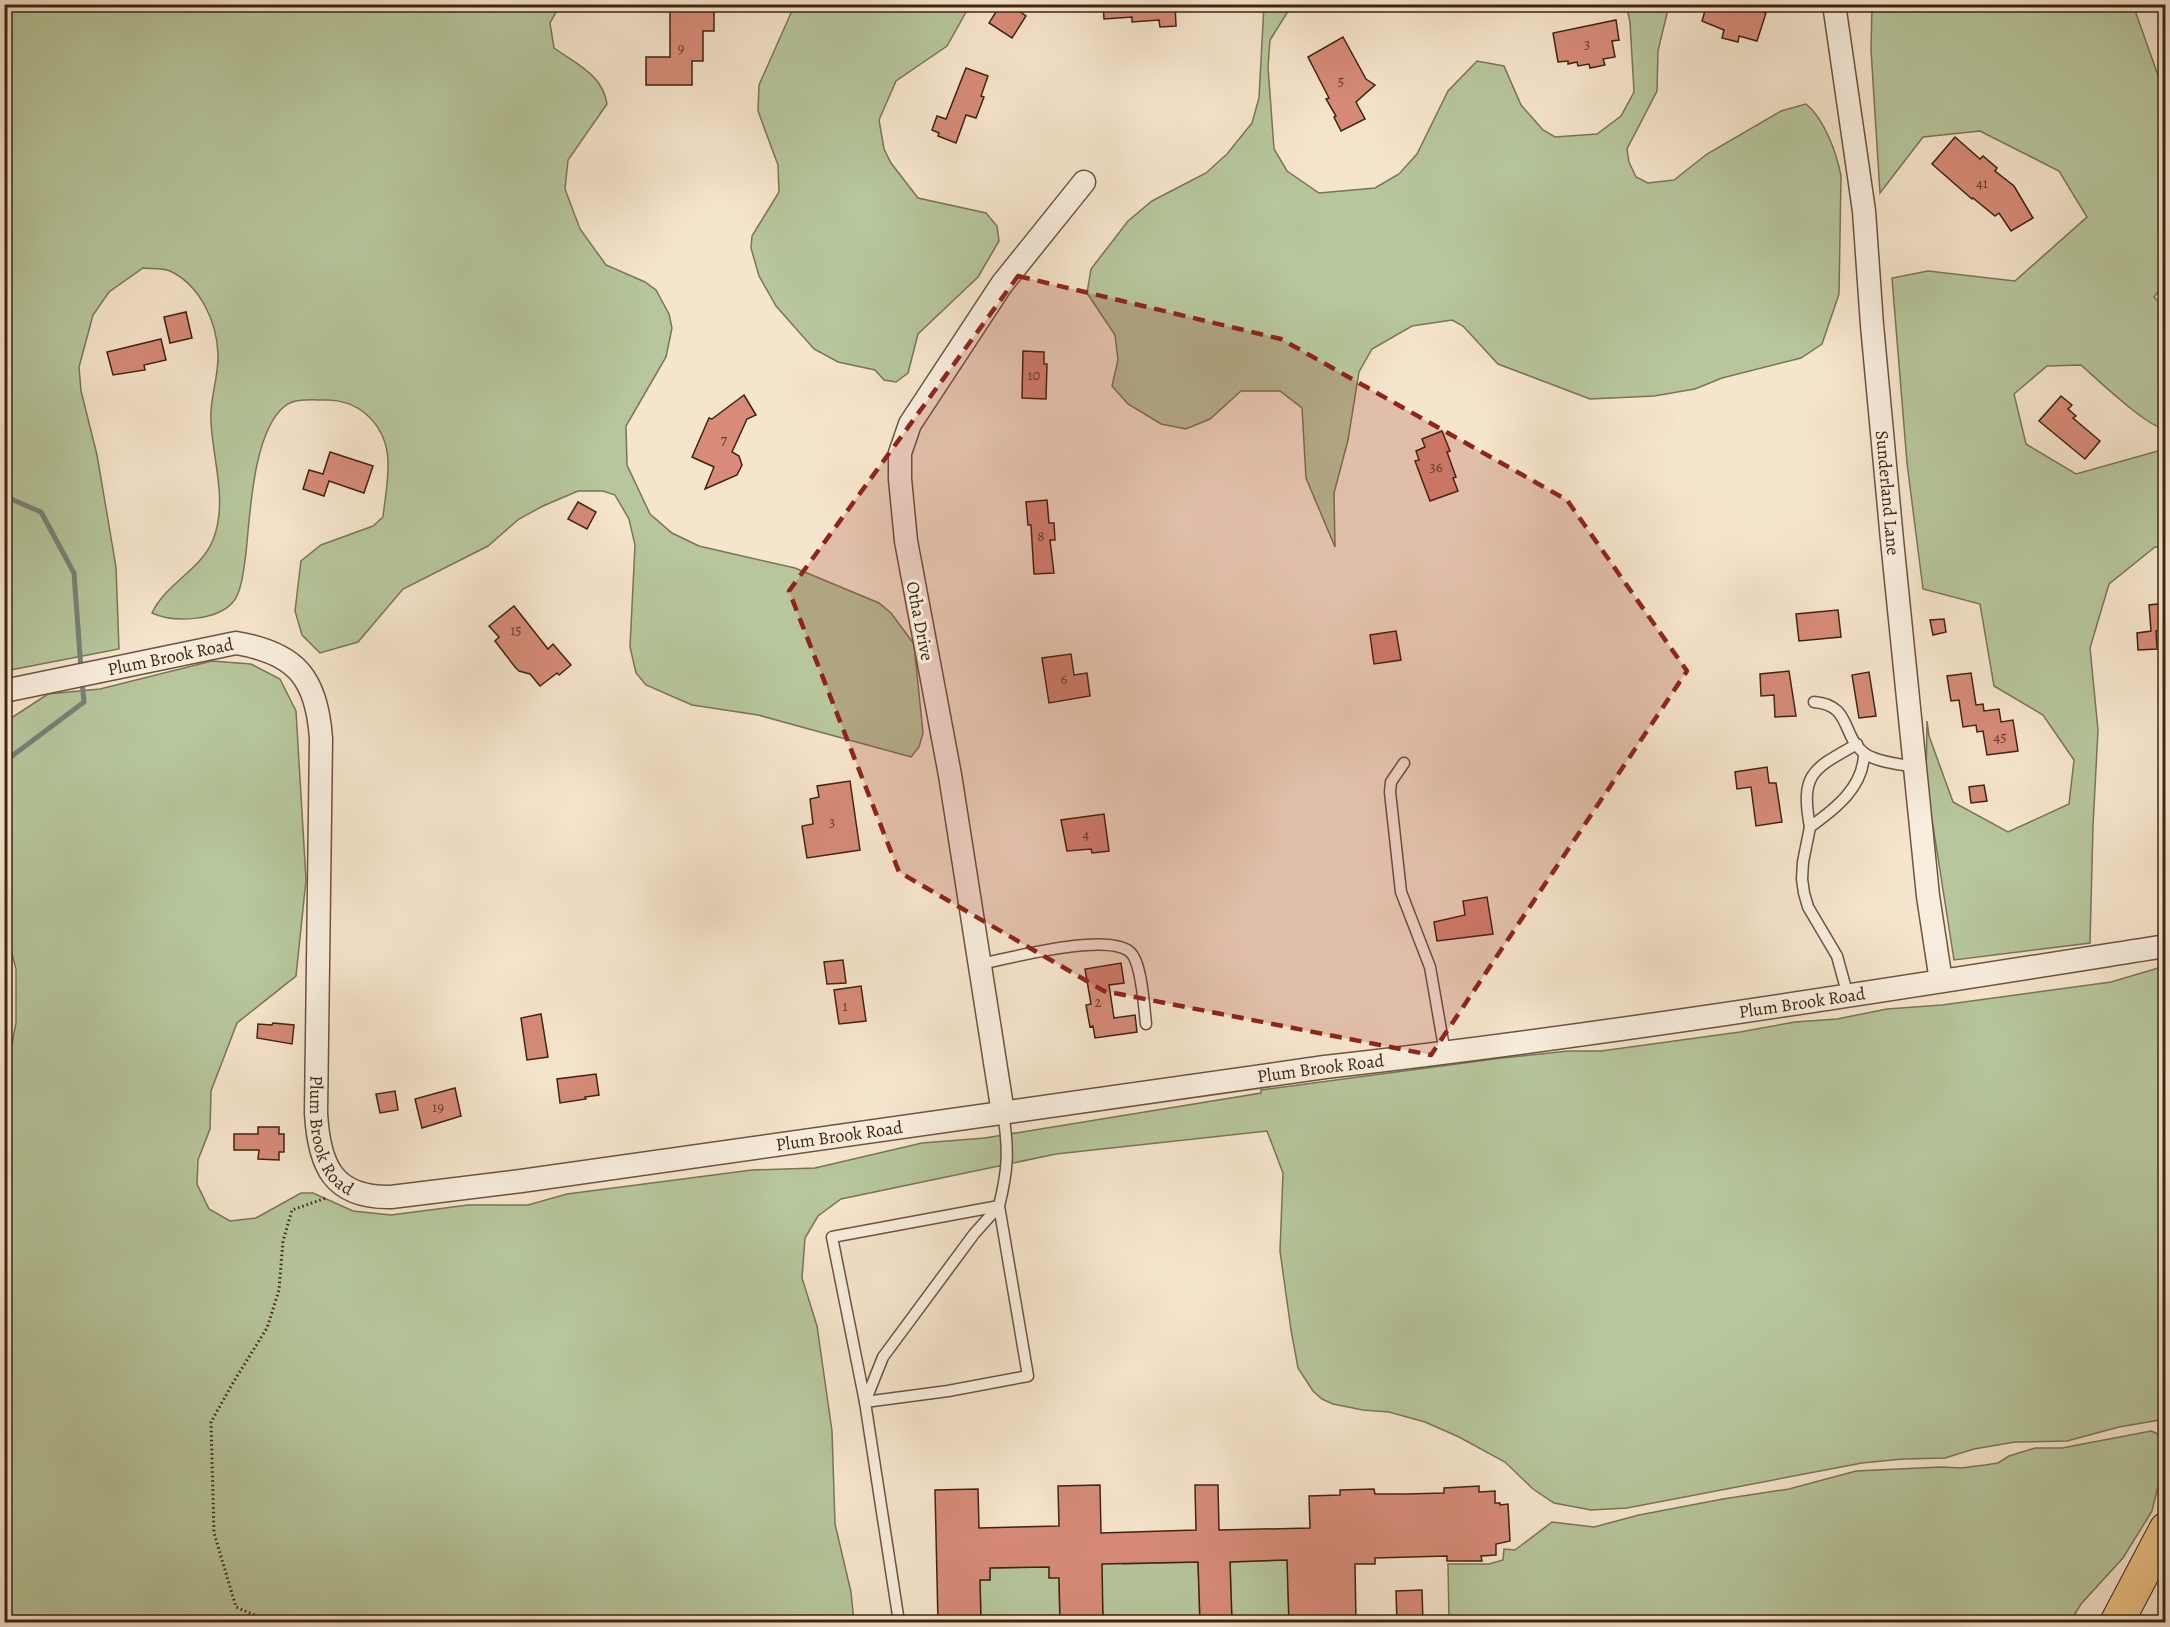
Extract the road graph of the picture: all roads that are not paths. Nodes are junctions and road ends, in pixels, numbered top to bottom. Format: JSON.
{"nodes":[{"id":1,"x":1834,"y":4,"type":"edge"},
{"id":2,"x":1084,"y":182,"type":"dead end"},
{"id":3,"x":4,"y":691,"type":"edge"},
{"id":4,"x":1814,"y":702,"type":"dead end"},
{"id":5,"x":1861,"y":749,"type":"junction"},
{"id":6,"x":1404,"y":764,"type":"dead end"},
{"id":7,"x":1915,"y":766,"type":"junction"},
{"id":8,"x":1810,"y":827,"type":"junction"},
{"id":9,"x":2166,"y":946,"type":"edge"},
{"id":10,"x":980,"y":964,"type":"junction"},
{"id":11,"x":1941,"y":981,"type":"junction"},
{"id":12,"x":1848,"y":996,"type":"junction"},
{"id":13,"x":1146,"y":1024,"type":"dead end"},
{"id":14,"x":1445,"y":1053,"type":"junction"},
{"id":15,"x":1003,"y":1113,"type":"junction"},
{"id":16,"x":999,"y":1206,"type":"junction"},
{"id":17,"x":865,"y":1402,"type":"junction"},
{"id":18,"x":2166,"y":1529,"type":"edge"},
{"id":19,"x":899,"y":1623,"type":"edge"},
{"id":20,"x":2117,"y":1623,"type":"edge"}],
"edges":[{"from":1,"to":7,"type":"street","name":"Sunderland Lane"},
{"from":2,"to":10,"type":"street","name":"Otha Drive"},
{"from":3,"to":15,"type":"street","name":"Plum Brook Road"},
{"from":4,"to":5,"type":"lane"},
{"from":5,"to":7,"type":"lane"},
{"from":5,"to":8,"type":"lane"},
{"from":5,"to":8,"type":"lane"},
{"from":6,"to":14,"type":"lane"},
{"from":7,"to":11,"type":"street","name":"Sunderland Lane"},
{"from":8,"to":12,"type":"lane"},
{"from":9,"to":11,"type":"street","name":"Plum Brook Road"},
{"from":10,"to":13,"type":"lane"},
{"from":10,"to":15,"type":"street","name":"Otha Drive"},
{"from":11,"to":12,"type":"street","name":"Plum Brook Road"},
{"from":12,"to":14,"type":"street","name":"Plum Brook Road"},
{"from":14,"to":15,"type":"street","name":"Plum Brook Road"},
{"from":15,"to":16,"type":"lane"},
{"from":16,"to":17,"type":"lane"},
{"from":16,"to":17,"type":"lane"},
{"from":16,"to":17,"type":"lane"},
{"from":17,"to":19,"type":"lane"},
{"from":18,"to":20,"type":"main road"}]}
